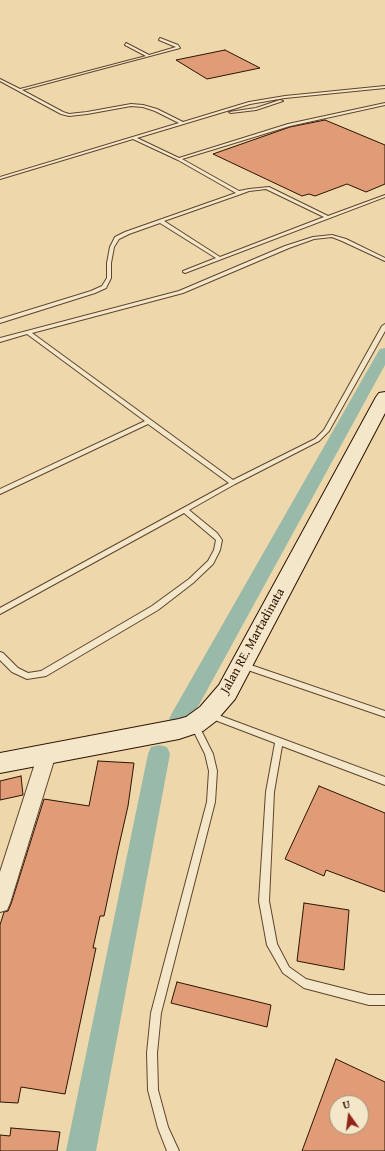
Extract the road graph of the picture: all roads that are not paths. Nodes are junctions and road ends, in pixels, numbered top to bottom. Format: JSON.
{"nodes":[{"id":1,"x":160,"y":39,"type":"dead end"},
{"id":2,"x":126,"y":44,"type":"dead end"},
{"id":3,"x":149,"y":56,"type":"junction"},
{"id":4,"x":0,"y":80,"type":"edge"},
{"id":5,"x":385,"y":88,"type":"edge"},
{"id":6,"x":20,"y":90,"type":"junction"},
{"id":7,"x":289,"y":97,"type":"junction"},
{"id":8,"x":385,"y":104,"type":"edge"},
{"id":9,"x":217,"y":113,"type":"junction"},
{"id":10,"x":183,"y":123,"type":"junction"},
{"id":11,"x":134,"y":138,"type":"junction"},
{"id":12,"x":179,"y":159,"type":"junction"},
{"id":13,"x":0,"y":178,"type":"edge"},
{"id":14,"x":239,"y":193,"type":"junction"},
{"id":15,"x":385,"y":196,"type":"edge"},
{"id":16,"x":327,"y":217,"type":"junction"},
{"id":17,"x":161,"y":221,"type":"junction"},
{"id":18,"x":219,"y":258,"type":"junction"},
{"id":19,"x":385,"y":260,"type":"edge"},
{"id":20,"x":185,"y":272,"type":"dead end"},
{"id":21,"x":0,"y":321,"type":"edge"},
{"id":22,"x":385,"y":326,"type":"edge"},
{"id":23,"x":29,"y":333,"type":"junction"},
{"id":24,"x":0,"y":340,"type":"edge"},
{"id":25,"x":385,"y":397,"type":"edge"},
{"id":26,"x":149,"y":421,"type":"junction"},
{"id":27,"x":233,"y":483,"type":"junction"},
{"id":28,"x":0,"y":492,"type":"edge"},
{"id":29,"x":185,"y":510,"type":"junction"},
{"id":30,"x":0,"y":611,"type":"edge"},
{"id":31,"x":0,"y":655,"type":"edge"},
{"id":32,"x":242,"y":665,"type":"junction"},
{"id":33,"x":385,"y":714,"type":"edge"},
{"id":34,"x":201,"y":719,"type":"junction"},
{"id":35,"x":279,"y":741,"type":"junction"},
{"id":36,"x":47,"y":754,"type":"junction"},
{"id":37,"x":0,"y":763,"type":"edge"},
{"id":38,"x":385,"y":781,"type":"edge"},
{"id":39,"x":0,"y":903,"type":"edge"},
{"id":40,"x":385,"y":1000,"type":"edge"},
{"id":41,"x":173,"y":1151,"type":"edge"}],
"edges":[{"from":1,"to":3,"type":"lane"},
{"from":2,"to":3,"type":"lane"},
{"from":3,"to":6,"type":"lane"},
{"from":4,"to":6,"type":"lane"},
{"from":5,"to":7,"type":"lane"},
{"from":6,"to":10,"type":"lane"},
{"from":7,"to":9,"type":"lane"},
{"from":7,"to":9,"type":"lane"},
{"from":8,"to":12,"type":"lane"},
{"from":9,"to":10,"type":"lane"},
{"from":10,"to":11,"type":"lane"},
{"from":11,"to":12,"type":"lane"},
{"from":11,"to":13,"type":"lane"},
{"from":12,"to":14,"type":"lane"},
{"from":14,"to":16,"type":"lane"},
{"from":14,"to":17,"type":"lane"},
{"from":15,"to":16,"type":"lane"},
{"from":16,"to":18,"type":"lane"},
{"from":17,"to":18,"type":"lane"},
{"from":17,"to":21,"type":"lane"},
{"from":18,"to":20,"type":"lane"},
{"from":19,"to":23,"type":"lane"},
{"from":22,"to":27,"type":"lane"},
{"from":23,"to":24,"type":"lane"},
{"from":23,"to":26,"type":"lane"},
{"from":25,"to":32,"type":"main road","name":"Jalan RE. Martadinata"},
{"from":26,"to":27,"type":"lane"},
{"from":26,"to":28,"type":"lane"},
{"from":27,"to":29,"type":"lane"},
{"from":29,"to":30,"type":"lane"},
{"from":29,"to":31,"type":"lane"},
{"from":32,"to":33,"type":"lane"},
{"from":32,"to":34,"type":"main road","name":"Jalan RE. Martadinata"},
{"from":34,"to":35,"type":"lane"},
{"from":34,"to":36,"type":"main road"},
{"from":34,"to":41,"type":"lane"},
{"from":35,"to":38,"type":"lane"},
{"from":35,"to":40,"type":"lane"},
{"from":36,"to":37,"type":"main road"},
{"from":36,"to":39,"type":"street"}]}
